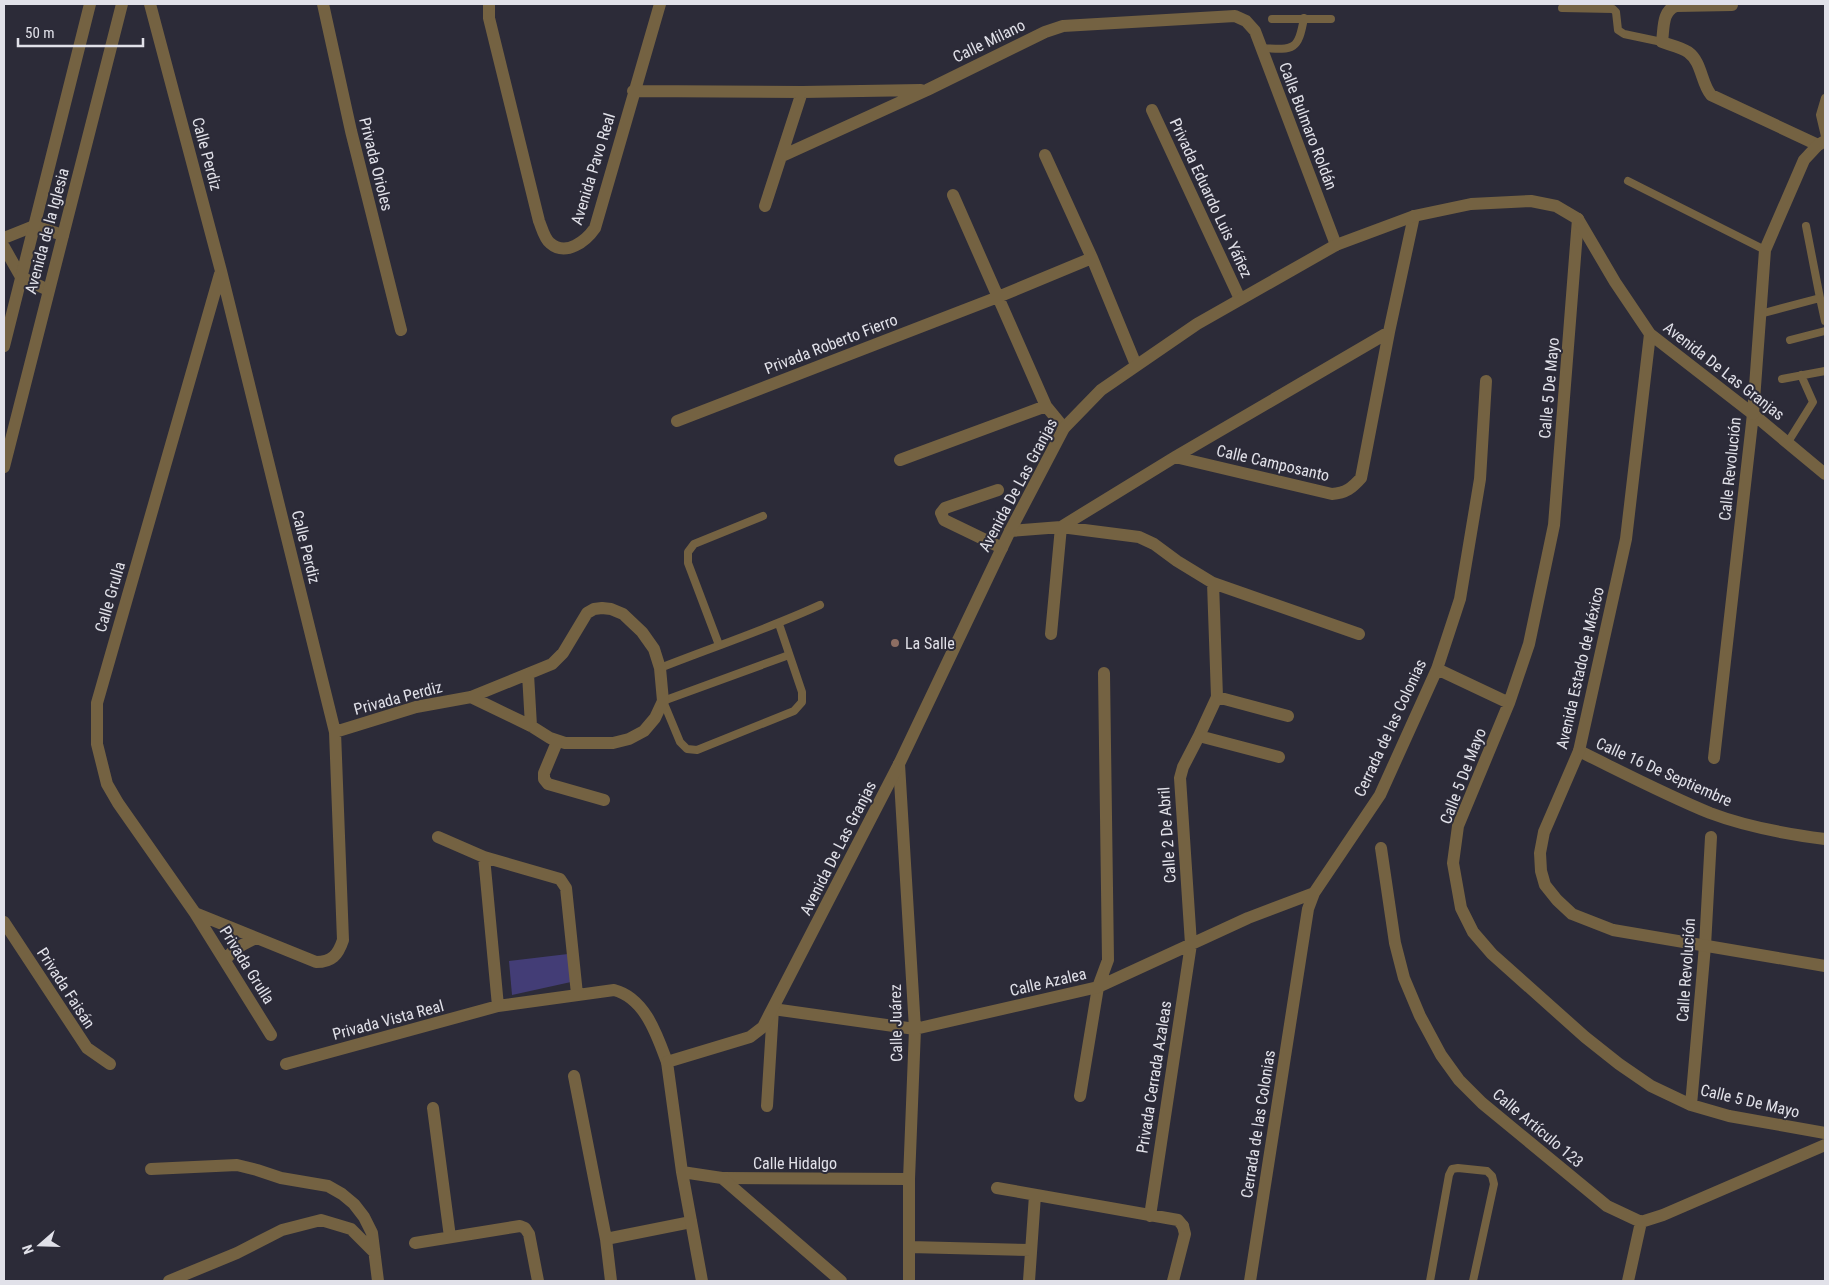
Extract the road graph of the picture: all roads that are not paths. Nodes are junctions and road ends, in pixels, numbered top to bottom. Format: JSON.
{"nodes":[{"id":1,"x":90,"y":4,"type":"edge"},
{"id":2,"x":122,"y":4,"type":"edge"},
{"id":3,"x":150,"y":4,"type":"edge"},
{"id":4,"x":323,"y":4,"type":"edge"},
{"id":5,"x":488,"y":4,"type":"edge"},
{"id":6,"x":660,"y":4,"type":"edge"},
{"id":7,"x":1732,"y":6,"type":"dead end"},
{"id":8,"x":1562,"y":8,"type":"dead end"},
{"id":9,"x":1272,"y":18,"type":"dead end"},
{"id":10,"x":1304,"y":18,"type":"junction"},
{"id":11,"x":1331,"y":18,"type":"dead end"},
{"id":12,"x":1246,"y":21,"type":"joint"},
{"id":13,"x":1662,"y":42,"type":"junction"},
{"id":14,"x":1261,"y":48,"type":"junction"},
{"id":15,"x":927,"y":90,"type":"junction"},
{"id":16,"x":633,"y":91,"type":"junction"},
{"id":17,"x":802,"y":92,"type":"junction"},
{"id":18,"x":1825,"y":98,"type":"edge"},
{"id":19,"x":1152,"y":110,"type":"dead end"},
{"id":20,"x":1823,"y":141,"type":"edge"},
{"id":21,"x":1046,"y":155,"type":"dead end"},
{"id":22,"x":782,"y":156,"type":"junction"},
{"id":23,"x":1628,"y":181,"type":"dead end"},
{"id":24,"x":953,"y":195,"type":"dead end"},
{"id":25,"x":765,"y":206,"type":"dead end"},
{"id":26,"x":1414,"y":216,"type":"junction"},
{"id":27,"x":1578,"y":219,"type":"junction"},
{"id":28,"x":34,"y":226,"type":"junction"},
{"id":29,"x":1806,"y":226,"type":"dead end"},
{"id":30,"x":63,"y":235,"type":"junction"},
{"id":31,"x":4,"y":238,"type":"edge"},
{"id":32,"x":1336,"y":245,"type":"junction"},
{"id":33,"x":4,"y":247,"type":"edge"},
{"id":34,"x":1765,"y":250,"type":"junction"},
{"id":35,"x":1092,"y":258,"type":"junction"},
{"id":36,"x":221,"y":272,"type":"junction"},
{"id":37,"x":22,"y":277,"type":"junction"},
{"id":38,"x":48,"y":290,"type":"junction"},
{"id":39,"x":998,"y":296,"type":"junction"},
{"id":40,"x":1820,"y":298,"type":"junction"},
{"id":41,"x":1240,"y":299,"type":"junction"},
{"id":42,"x":1760,"y":314,"type":"junction"},
{"id":43,"x":1825,"y":321,"type":"edge"},
{"id":44,"x":401,"y":330,"type":"dead end"},
{"id":45,"x":1825,"y":331,"type":"edge"},
{"id":46,"x":1388,"y":332,"type":"junction"},
{"id":47,"x":1650,"y":334,"type":"junction"},
{"id":48,"x":1790,"y":340,"type":"dead end"},
{"id":49,"x":4,"y":346,"type":"edge"},
{"id":50,"x":1136,"y":365,"type":"junction"},
{"id":51,"x":1825,"y":371,"type":"edge"},
{"id":52,"x":1801,"y":376,"type":"junction"},
{"id":53,"x":1782,"y":379,"type":"dead end"},
{"id":54,"x":1486,"y":381,"type":"dead end"},
{"id":55,"x":1046,"y":406,"type":"junction"},
{"id":56,"x":1753,"y":414,"type":"junction"},
{"id":57,"x":677,"y":421,"type":"dead end"},
{"id":58,"x":1064,"y":428,"type":"junction"},
{"id":59,"x":1788,"y":442,"type":"junction"},
{"id":60,"x":1174,"y":457,"type":"junction"},
{"id":61,"x":900,"y":460,"type":"dead end"},
{"id":62,"x":4,"y":467,"type":"edge"},
{"id":63,"x":1825,"y":474,"type":"edge"},
{"id":64,"x":998,"y":490,"type":"dead end"},
{"id":65,"x":763,"y":516,"type":"dead end"},
{"id":66,"x":1060,"y":527,"type":"junction"},
{"id":67,"x":1010,"y":531,"type":"junction"},
{"id":68,"x":1002,"y":548,"type":"junction"},
{"id":69,"x":1213,"y":583,"type":"junction"},
{"id":70,"x":820,"y":605,"type":"dead end"},
{"id":71,"x":779,"y":624,"type":"junction"},
{"id":72,"x":1051,"y":634,"type":"dead end"},
{"id":73,"x":1359,"y":634,"type":"dead end"},
{"id":74,"x":719,"y":644,"type":"junction"},
{"id":75,"x":789,"y":654,"type":"junction"},
{"id":76,"x":660,"y":668,"type":"junction"},
{"id":77,"x":1437,"y":669,"type":"junction"},
{"id":78,"x":1104,"y":673,"type":"dead end"},
{"id":79,"x":528,"y":674,"type":"junction"},
{"id":80,"x":471,"y":697,"type":"junction"},
{"id":81,"x":1217,"y":697,"type":"junction"},
{"id":82,"x":663,"y":700,"type":"junction"},
{"id":83,"x":1509,"y":703,"type":"junction"},
{"id":84,"x":1288,"y":716,"type":"dead end"},
{"id":85,"x":531,"y":726,"type":"junction"},
{"id":86,"x":334,"y":732,"type":"junction"},
{"id":87,"x":1200,"y":736,"type":"junction"},
{"id":88,"x":557,"y":742,"type":"junction"},
{"id":89,"x":1579,"y":751,"type":"junction"},
{"id":90,"x":1279,"y":756,"type":"dead end"},
{"id":91,"x":1714,"y":758,"type":"dead end"},
{"id":92,"x":900,"y":764,"type":"junction"},
{"id":93,"x":604,"y":800,"type":"dead end"},
{"id":94,"x":438,"y":837,"type":"dead end"},
{"id":95,"x":1711,"y":837,"type":"dead end"},
{"id":96,"x":1825,"y":839,"type":"edge"},
{"id":97,"x":1381,"y":848,"type":"dead end"},
{"id":98,"x":484,"y":857,"type":"junction"},
{"id":99,"x":1314,"y":893,"type":"junction"},
{"id":100,"x":195,"y":913,"type":"junction"},
{"id":101,"x":4,"y":922,"type":"edge"},
{"id":102,"x":256,"y":938,"type":"junction"},
{"id":103,"x":1191,"y":944,"type":"junction"},
{"id":104,"x":1705,"y":946,"type":"junction"},
{"id":105,"x":225,"y":962,"type":"junction"},
{"id":106,"x":1825,"y":966,"type":"edge"},
{"id":107,"x":1098,"y":987,"type":"junction"},
{"id":108,"x":577,"y":994,"type":"junction"},
{"id":109,"x":498,"y":1006,"type":"junction"},
{"id":110,"x":773,"y":1009,"type":"junction"},
{"id":111,"x":915,"y":1029,"type":"junction"},
{"id":112,"x":271,"y":1035,"type":"dead end"},
{"id":113,"x":667,"y":1062,"type":"junction"},
{"id":114,"x":110,"y":1064,"type":"dead end"},
{"id":115,"x":286,"y":1064,"type":"dead end"},
{"id":116,"x":574,"y":1076,"type":"dead end"},
{"id":117,"x":1080,"y":1096,"type":"dead end"},
{"id":118,"x":1691,"y":1105,"type":"junction"},
{"id":119,"x":767,"y":1106,"type":"dead end"},
{"id":120,"x":433,"y":1108,"type":"dead end"},
{"id":121,"x":1825,"y":1133,"type":"edge"},
{"id":122,"x":1825,"y":1145,"type":"edge"},
{"id":123,"x":151,"y":1169,"type":"dead end"},
{"id":124,"x":682,"y":1172,"type":"junction"},
{"id":125,"x":722,"y":1178,"type":"junction"},
{"id":126,"x":909,"y":1179,"type":"junction"},
{"id":127,"x":997,"y":1188,"type":"dead end"},
{"id":128,"x":1035,"y":1195,"type":"junction"},
{"id":129,"x":1150,"y":1216,"type":"junction"},
{"id":130,"x":691,"y":1222,"type":"junction"},
{"id":131,"x":1641,"y":1222,"type":"junction"},
{"id":132,"x":450,"y":1237,"type":"junction"},
{"id":133,"x":606,"y":1239,"type":"junction"},
{"id":134,"x":415,"y":1243,"type":"dead end"},
{"id":135,"x":910,"y":1247,"type":"junction"},
{"id":136,"x":1031,"y":1250,"type":"junction"},
{"id":137,"x":374,"y":1252,"type":"junction"},
{"id":138,"x":169,"y":1281,"type":"edge"},
{"id":139,"x":378,"y":1281,"type":"edge"},
{"id":140,"x":538,"y":1281,"type":"edge"},
{"id":141,"x":611,"y":1281,"type":"edge"},
{"id":142,"x":702,"y":1281,"type":"edge"},
{"id":143,"x":841,"y":1281,"type":"edge"},
{"id":144,"x":910,"y":1281,"type":"edge"},
{"id":145,"x":1029,"y":1281,"type":"edge"},
{"id":146,"x":1173,"y":1281,"type":"edge"},
{"id":147,"x":1250,"y":1281,"type":"edge"},
{"id":148,"x":1430,"y":1281,"type":"edge"},
{"id":149,"x":1473,"y":1281,"type":"edge"},
{"id":150,"x":1628,"y":1281,"type":"edge"}],
"edges":[{"from":1,"to":28,"type":"street","name":"Avenida de la Iglesia"},
{"from":2,"to":30,"type":"street","name":"Avenida de la Iglesia"},
{"from":3,"to":36,"type":"street","name":"Calle Perdiz"},
{"from":4,"to":44,"type":"street","name":"Privada Orioles"},
{"from":5,"to":16,"type":"street","name":"Avenida Pavo Real"},
{"from":6,"to":16,"type":"street","name":"Avenida Pavo Real"},
{"from":7,"to":13,"type":"street"},
{"from":8,"to":13,"type":"lane"},
{"from":9,"to":10,"type":"lane"},
{"from":10,"to":11,"type":"lane"},
{"from":10,"to":14,"type":"lane"},
{"from":12,"to":14,"type":"street","name":"Calle Bulmaro Roldán"},
{"from":12,"to":15,"type":"street","name":"Calle Milano"},
{"from":13,"to":20,"type":"street"},
{"from":14,"to":32,"type":"street","name":"Calle Bulmaro Roldán"},
{"from":15,"to":17,"type":"street","name":"Calle Milano"},
{"from":15,"to":22,"type":"street","name":"Calle Milano"},
{"from":16,"to":17,"type":"street","name":"Calle Milano"},
{"from":17,"to":22,"type":"street"},
{"from":18,"to":20,"type":"lane"},
{"from":19,"to":41,"type":"street","name":"Privada Eduardo Luis Yáñez"},
{"from":20,"to":34,"type":"street","name":"Calle Revolución"},
{"from":21,"to":35,"type":"street"},
{"from":22,"to":25,"type":"street"},
{"from":23,"to":34,"type":"lane"},
{"from":24,"to":39,"type":"street"},
{"from":26,"to":27,"type":"street","name":"Avenida De Las Granjas"},
{"from":26,"to":32,"type":"street","name":"Avenida De Las Granjas"},
{"from":26,"to":46,"type":"street","name":"Calle Camposanto"},
{"from":27,"to":47,"type":"street","name":"Avenida De Las Granjas"},
{"from":27,"to":83,"type":"street","name":"Calle 5 De Mayo"},
{"from":28,"to":30,"type":"street"},
{"from":28,"to":31,"type":"street"},
{"from":28,"to":37,"type":"street","name":"Avenida de la Iglesia"},
{"from":29,"to":40,"type":"lane"},
{"from":30,"to":38,"type":"street","name":"Avenida de la Iglesia"},
{"from":32,"to":41,"type":"street","name":"Avenida De Las Granjas"},
{"from":33,"to":37,"type":"street"},
{"from":34,"to":42,"type":"street","name":"Calle Revolución"},
{"from":35,"to":39,"type":"street","name":"Privada Roberto Fierro"},
{"from":35,"to":50,"type":"street"},
{"from":36,"to":86,"type":"street","name":"Calle Perdiz"},
{"from":36,"to":100,"type":"street","name":"Calle Grulla"},
{"from":37,"to":38,"type":"street"},
{"from":37,"to":49,"type":"street","name":"Avenida de la Iglesia"},
{"from":38,"to":62,"type":"street","name":"Avenida de la Iglesia"},
{"from":39,"to":55,"type":"street"},
{"from":39,"to":57,"type":"street","name":"Privada Roberto Fierro"},
{"from":40,"to":42,"type":"lane"},
{"from":40,"to":43,"type":"lane"},
{"from":41,"to":50,"type":"street","name":"Avenida De Las Granjas"},
{"from":42,"to":56,"type":"street","name":"Calle Revolución"},
{"from":45,"to":48,"type":"lane"},
{"from":46,"to":60,"type":"street","name":"Calle Camposanto"},
{"from":46,"to":60,"type":"street","name":"Calle Camposanto"},
{"from":47,"to":56,"type":"street","name":"Avenida De Las Granjas"},
{"from":47,"to":89,"type":"street","name":"Avenida Estado de México"},
{"from":50,"to":58,"type":"street","name":"Avenida De Las Granjas"},
{"from":51,"to":52,"type":"lane"},
{"from":52,"to":53,"type":"lane"},
{"from":52,"to":59,"type":"lane"},
{"from":54,"to":77,"type":"street","name":"Cerrada de las Colonias"},
{"from":55,"to":58,"type":"street"},
{"from":55,"to":61,"type":"street"},
{"from":56,"to":59,"type":"street","name":"Avenida De Las Granjas"},
{"from":56,"to":91,"type":"street","name":"Calle Revolución"},
{"from":58,"to":67,"type":"street","name":"Avenida De Las Granjas"},
{"from":59,"to":63,"type":"street","name":"Avenida De Las Granjas"},
{"from":60,"to":66,"type":"street","name":"Calle Camposanto"},
{"from":64,"to":68,"type":"street"},
{"from":65,"to":74,"type":"lane"},
{"from":66,"to":67,"type":"street"},
{"from":66,"to":69,"type":"street"},
{"from":66,"to":72,"type":"street"},
{"from":67,"to":68,"type":"street","name":"Avenida De Las Granjas"},
{"from":68,"to":92,"type":"street","name":"Avenida De Las Granjas"},
{"from":69,"to":73,"type":"street"},
{"from":69,"to":81,"type":"street","name":"Calle 2 De Abril"},
{"from":70,"to":71,"type":"lane"},
{"from":71,"to":74,"type":"lane"},
{"from":71,"to":75,"type":"lane"},
{"from":74,"to":76,"type":"lane"},
{"from":75,"to":82,"type":"lane"},
{"from":75,"to":82,"type":"lane"},
{"from":76,"to":79,"type":"street","name":"Privada Perdiz"},
{"from":76,"to":82,"type":"street","name":"Privada Perdiz"},
{"from":77,"to":83,"type":"street"},
{"from":77,"to":99,"type":"street","name":"Cerrada de las Colonias"},
{"from":78,"to":107,"type":"street"},
{"from":79,"to":80,"type":"street","name":"Privada Perdiz"},
{"from":79,"to":85,"type":"street"},
{"from":80,"to":85,"type":"street"},
{"from":80,"to":86,"type":"street","name":"Privada Perdiz"},
{"from":81,"to":84,"type":"street"},
{"from":81,"to":87,"type":"street","name":"Calle 2 De Abril"},
{"from":82,"to":88,"type":"street"},
{"from":83,"to":118,"type":"street","name":"Calle 5 De Mayo"},
{"from":85,"to":88,"type":"street"},
{"from":86,"to":102,"type":"street","name":"Calle Perdiz"},
{"from":87,"to":90,"type":"street"},
{"from":87,"to":103,"type":"street","name":"Calle 2 De Abril"},
{"from":88,"to":93,"type":"street"},
{"from":89,"to":96,"type":"street","name":"Calle 16 De Septiembre"},
{"from":89,"to":104,"type":"street","name":"Avenida Estado de México"},
{"from":92,"to":110,"type":"street","name":"Avenida De Las Granjas"},
{"from":92,"to":111,"type":"street","name":"Calle Juárez"},
{"from":94,"to":98,"type":"street"},
{"from":95,"to":104,"type":"street","name":"Calle Revolución"},
{"from":97,"to":131,"type":"street","name":"Calle Artículo 123"},
{"from":98,"to":108,"type":"street"},
{"from":98,"to":109,"type":"street"},
{"from":99,"to":103,"type":"street","name":"Calle Azalea"},
{"from":99,"to":147,"type":"street","name":"Cerrada de las Colonias"},
{"from":100,"to":102,"type":"street","name":"Calle Perdiz"},
{"from":100,"to":105,"type":"street","name":"Privada Grulla"},
{"from":101,"to":114,"type":"street","name":"Privada Faisán"},
{"from":102,"to":105,"type":"street"},
{"from":103,"to":107,"type":"street","name":"Calle Azalea"},
{"from":103,"to":129,"type":"street","name":"Privada Cerrada Azaleas"},
{"from":104,"to":106,"type":"street","name":"Avenida Estado de México"},
{"from":104,"to":118,"type":"street","name":"Calle Revolución"},
{"from":105,"to":112,"type":"street","name":"Privada Grulla"},
{"from":107,"to":111,"type":"street","name":"Calle Azalea"},
{"from":107,"to":117,"type":"street"},
{"from":108,"to":109,"type":"street","name":"Privada Vista Real"},
{"from":108,"to":113,"type":"street","name":"Privada Vista Real"},
{"from":109,"to":115,"type":"street","name":"Privada Vista Real"},
{"from":110,"to":111,"type":"street","name":"Calle Azalea"},
{"from":110,"to":113,"type":"street","name":"Avenida De Las Granjas"},
{"from":110,"to":119,"type":"street"},
{"from":111,"to":126,"type":"street","name":"Calle Juárez"},
{"from":113,"to":124,"type":"street"},
{"from":116,"to":133,"type":"street"},
{"from":118,"to":121,"type":"street","name":"Calle 5 De Mayo"},
{"from":120,"to":132,"type":"street"},
{"from":122,"to":131,"type":"street"},
{"from":123,"to":137,"type":"street"},
{"from":124,"to":125,"type":"street","name":"Calle Hidalgo"},
{"from":124,"to":130,"type":"street"},
{"from":125,"to":126,"type":"street","name":"Calle Hidalgo"},
{"from":125,"to":143,"type":"street"},
{"from":126,"to":135,"type":"street","name":"Calle Juárez"},
{"from":127,"to":128,"type":"street"},
{"from":128,"to":129,"type":"street"},
{"from":128,"to":136,"type":"street"},
{"from":129,"to":146,"type":"street"},
{"from":130,"to":133,"type":"street"},
{"from":130,"to":142,"type":"street"},
{"from":131,"to":150,"type":"street"},
{"from":132,"to":134,"type":"street"},
{"from":132,"to":140,"type":"street"},
{"from":133,"to":141,"type":"street"},
{"from":135,"to":136,"type":"street"},
{"from":135,"to":144,"type":"street","name":"Calle Juárez"},
{"from":136,"to":145,"type":"street"},
{"from":137,"to":138,"type":"street"},
{"from":137,"to":139,"type":"street"},
{"from":148,"to":149,"type":"lane"}]}
